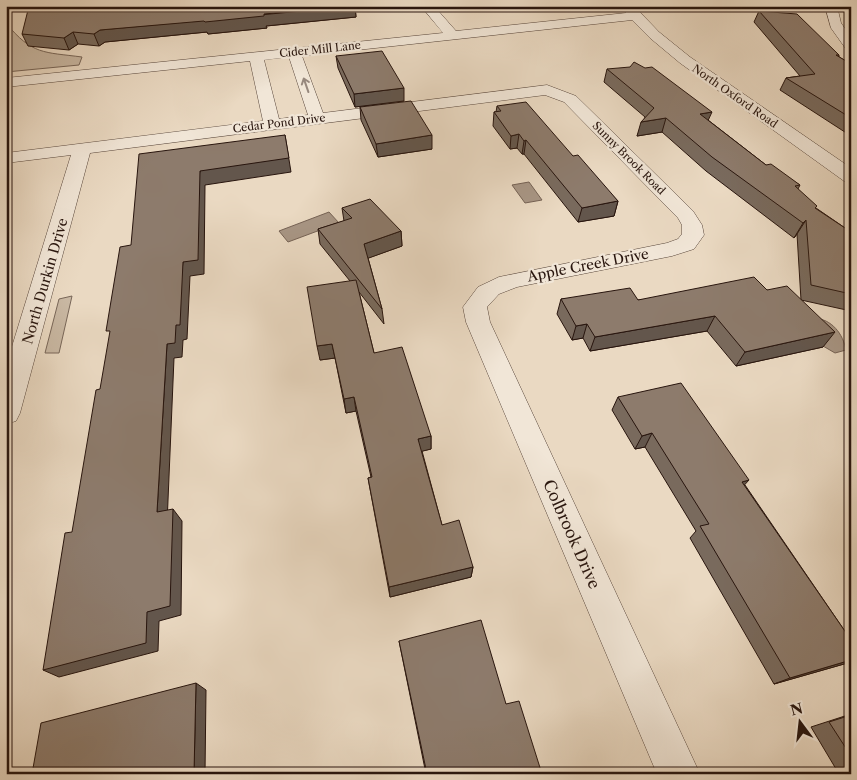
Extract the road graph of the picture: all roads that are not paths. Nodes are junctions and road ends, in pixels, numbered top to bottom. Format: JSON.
{"nodes":[{"id":1,"x":427,"y":6,"type":"edge"},
{"id":2,"x":831,"y":6,"type":"edge"},
{"id":3,"x":631,"y":11,"type":"edge"},
{"id":4,"x":452,"y":35,"type":"junction"},
{"id":5,"x":851,"y":46,"type":"edge"},
{"id":6,"x":294,"y":52,"type":"junction"},
{"id":7,"x":256,"y":56,"type":"junction"},
{"id":8,"x":6,"y":83,"type":"edge"},
{"id":9,"x":554,"y":89,"type":"joint"},
{"id":10,"x":317,"y":118,"type":"junction"},
{"id":11,"x":272,"y":124,"type":"junction"},
{"id":12,"x":82,"y":148,"type":"junction"},
{"id":13,"x":6,"y":158,"type":"edge"},
{"id":14,"x":851,"y":177,"type":"edge"},
{"id":15,"x":702,"y":237,"type":"joint"},
{"id":16,"x":474,"y":291,"type":"joint"},
{"id":17,"x":6,"y":413,"type":"edge"},
{"id":18,"x":679,"y":774,"type":"edge"}],
"edges":[{"from":1,"to":4,"type":"street"},
{"from":2,"to":5,"type":"street"},
{"from":3,"to":4,"type":"street","name":"Cider Mill Lane"},
{"from":3,"to":14,"type":"street","name":"North Oxford Road"},
{"from":4,"to":6,"type":"street","name":"Cider Mill Lane"},
{"from":6,"to":7,"type":"street","name":"Cider Mill Lane"},
{"from":10,"to":6,"type":"street","one_way":true},
{"from":7,"to":8,"type":"street","name":"Cider Mill Lane"},
{"from":7,"to":11,"type":"street"},
{"from":9,"to":10,"type":"street","name":"Cedar Pond Drive"},
{"from":9,"to":15,"type":"street","name":"Sunny Brook Road"},
{"from":10,"to":11,"type":"street","name":"Cedar Pond Drive"},
{"from":11,"to":12,"type":"street","name":"Cedar Pond Drive"},
{"from":12,"to":13,"type":"street","name":"Cedar Pond Drive"},
{"from":12,"to":17,"type":"street","name":"North Durkin Drive"},
{"from":15,"to":16,"type":"street","name":"Apple Creek Drive"},
{"from":16,"to":18,"type":"street","name":"Colbrook Drive"}]}
